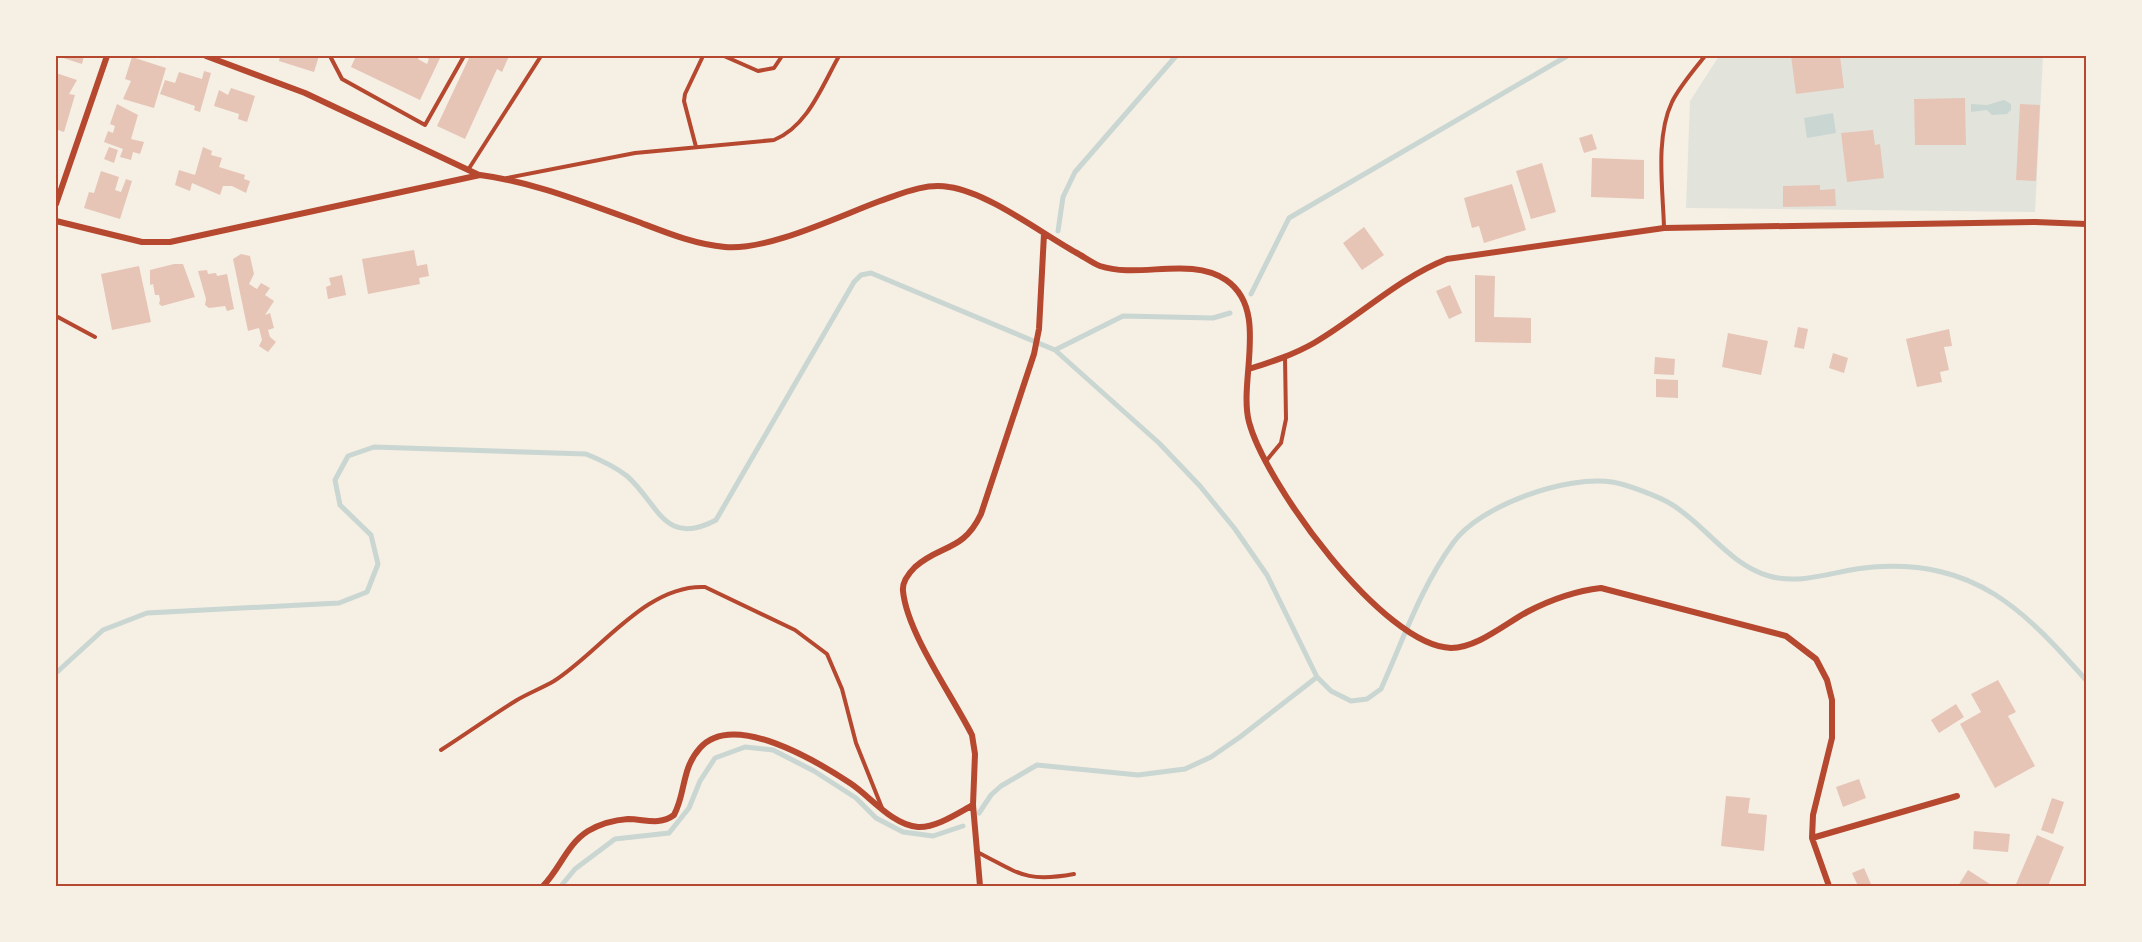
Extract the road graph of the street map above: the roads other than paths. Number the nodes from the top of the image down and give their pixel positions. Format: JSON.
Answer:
{"nodes":[{"id":1,"x":107,"y":56,"type":"edge"},
{"id":2,"x":206,"y":56,"type":"edge"},
{"id":3,"x":330,"y":56,"type":"edge"},
{"id":4,"x":464,"y":56,"type":"edge"},
{"id":5,"x":541,"y":56,"type":"edge"},
{"id":6,"x":703,"y":56,"type":"edge"},
{"id":7,"x":724,"y":56,"type":"edge"},
{"id":8,"x":782,"y":56,"type":"edge"},
{"id":9,"x":839,"y":56,"type":"edge"},
{"id":10,"x":1705,"y":56,"type":"edge"},
{"id":11,"x":696,"y":147,"type":"junction"},
{"id":12,"x":468,"y":170,"type":"junction"},
{"id":13,"x":480,"y":175,"type":"junction"},
{"id":14,"x":507,"y":179,"type":"junction"},
{"id":15,"x":56,"y":204,"type":"edge"},
{"id":16,"x":56,"y":221,"type":"edge"},
{"id":17,"x":2086,"y":224,"type":"edge"},
{"id":18,"x":1664,"y":228,"type":"junction"},
{"id":19,"x":1044,"y":234,"type":"junction"},
{"id":20,"x":56,"y":316,"type":"edge"},
{"id":21,"x":95,"y":337,"type":"dead end"},
{"id":22,"x":1285,"y":357,"type":"junction"},
{"id":23,"x":1249,"y":369,"type":"junction"},
{"id":24,"x":1266,"y":462,"type":"junction"},
{"id":25,"x":441,"y":750,"type":"dead end"},
{"id":26,"x":1957,"y":796,"type":"dead end"},
{"id":27,"x":973,"y":805,"type":"junction"},
{"id":28,"x":882,"y":808,"type":"junction"},
{"id":29,"x":1812,"y":838,"type":"junction"},
{"id":30,"x":976,"y":852,"type":"junction"},
{"id":31,"x":1074,"y":874,"type":"dead end"},
{"id":32,"x":543,"y":886,"type":"edge"},
{"id":33,"x":980,"y":886,"type":"edge"},
{"id":34,"x":1828,"y":886,"type":"edge"}],
"edges":[{"from":1,"to":15,"type":"street"},
{"from":2,"to":12,"type":"street"},
{"from":3,"to":4,"type":"lane"},
{"from":5,"to":12,"type":"lane"},
{"from":6,"to":11,"type":"lane"},
{"from":7,"to":8,"type":"lane"},
{"from":9,"to":11,"type":"lane"},
{"from":10,"to":18,"type":"lane"},
{"from":11,"to":14,"type":"lane"},
{"from":12,"to":13,"type":"street"},
{"from":13,"to":14,"type":"street"},
{"from":13,"to":16,"type":"street"},
{"from":14,"to":19,"type":"street"},
{"from":17,"to":18,"type":"street"},
{"from":18,"to":22,"type":"street"},
{"from":19,"to":23,"type":"street"},
{"from":19,"to":27,"type":"street"},
{"from":20,"to":21,"type":"lane"},
{"from":22,"to":23,"type":"street"},
{"from":22,"to":24,"type":"lane"},
{"from":23,"to":24,"type":"street"},
{"from":24,"to":29,"type":"street"},
{"from":25,"to":28,"type":"lane"},
{"from":26,"to":29,"type":"street"},
{"from":27,"to":28,"type":"street"},
{"from":27,"to":30,"type":"street"},
{"from":28,"to":32,"type":"street"},
{"from":29,"to":34,"type":"street"},
{"from":30,"to":31,"type":"lane"},
{"from":30,"to":33,"type":"street"}]}
